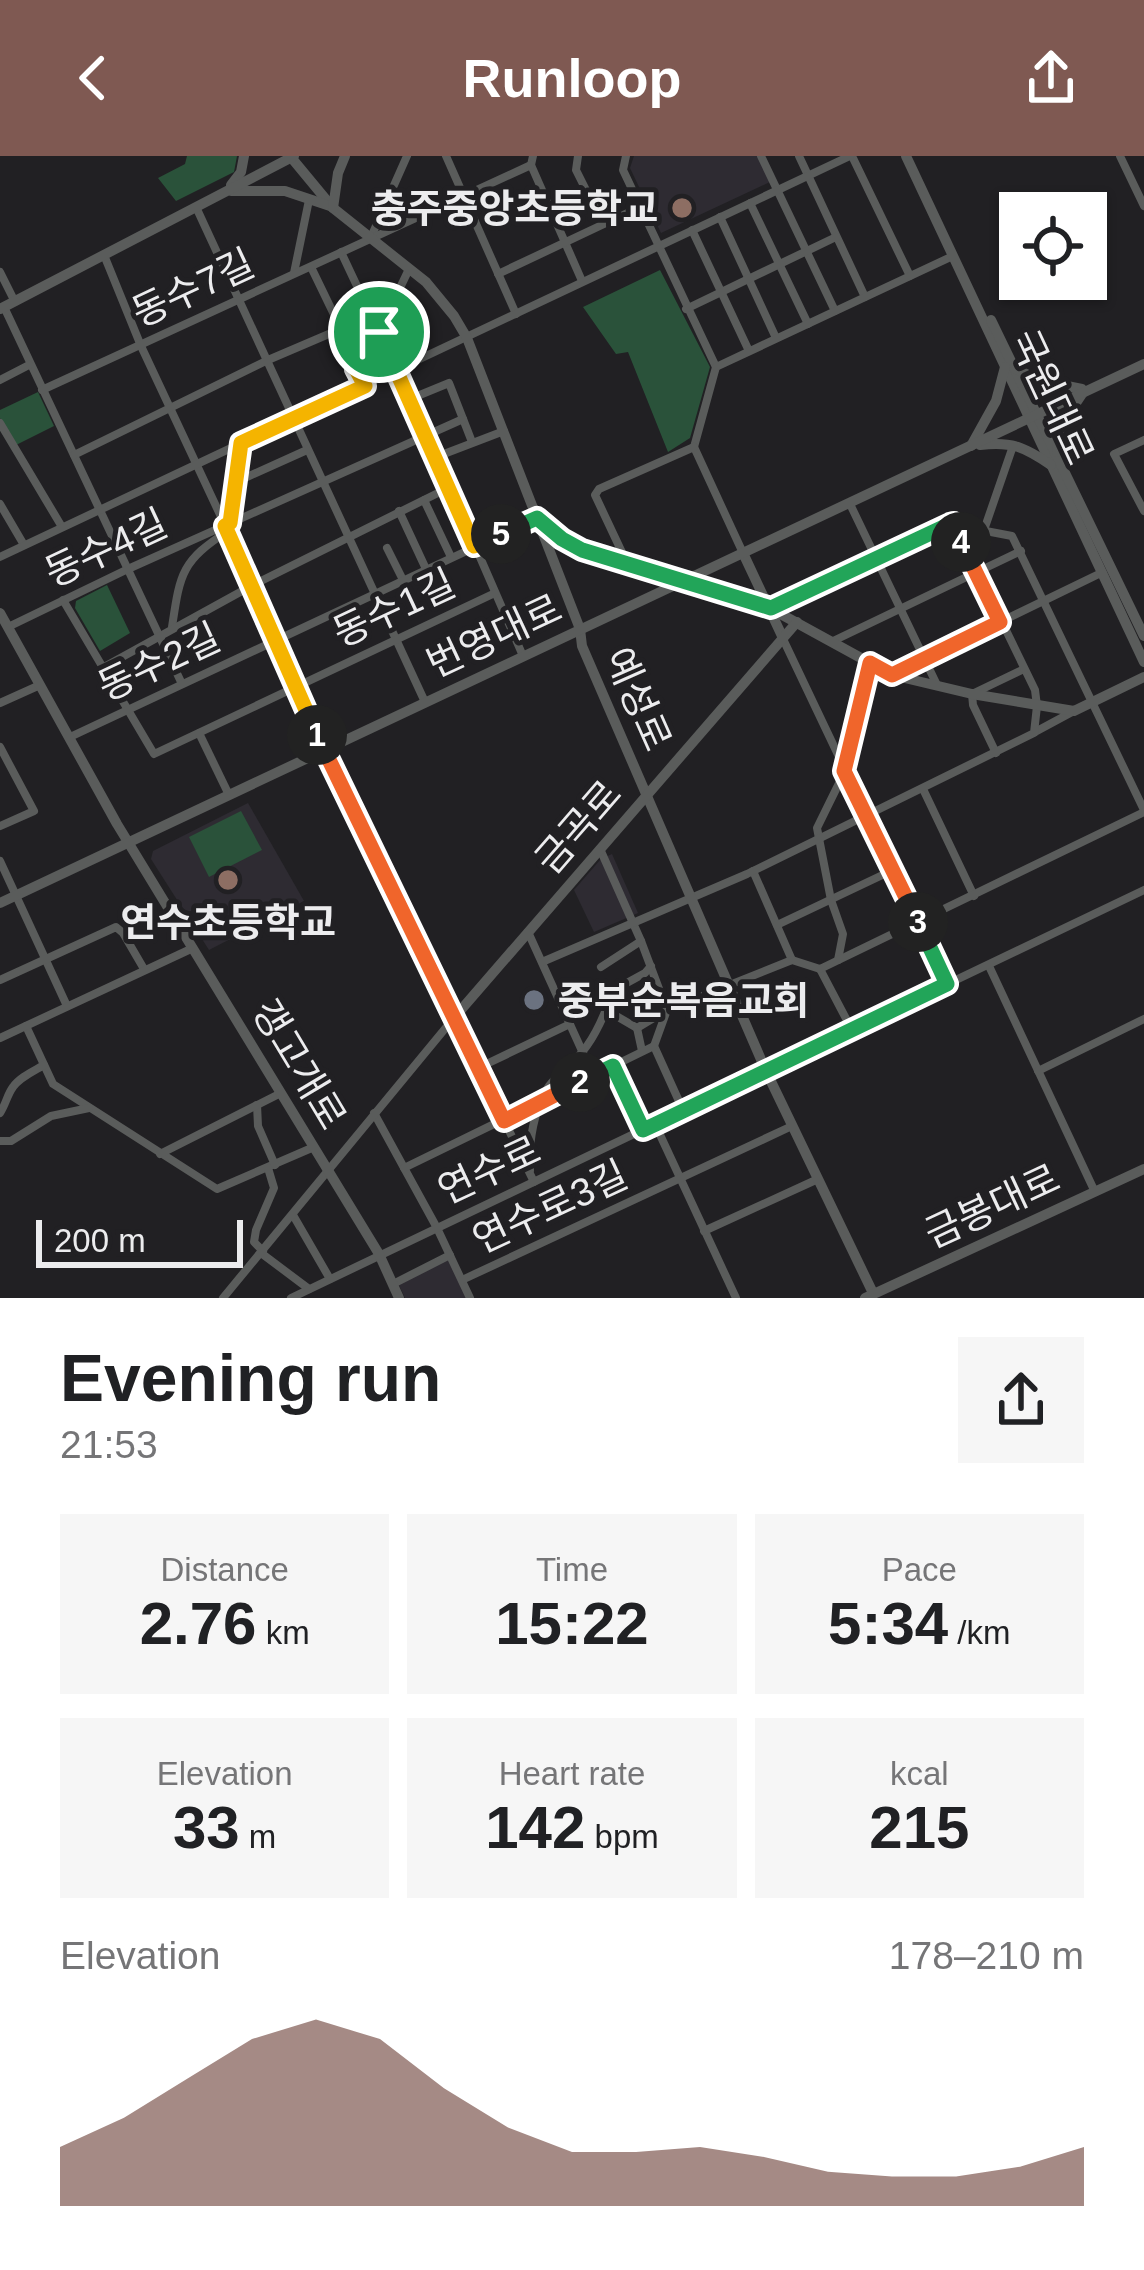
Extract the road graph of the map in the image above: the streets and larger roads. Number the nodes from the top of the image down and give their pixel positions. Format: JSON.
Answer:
{"nodes":[{"id":1,"x":244,"y":156,"type":"edge"},
{"id":2,"x":345,"y":156,"type":"edge"},
{"id":3,"x":407,"y":156,"type":"edge"},
{"id":4,"x":446,"y":156,"type":"edge"},
{"id":5,"x":578,"y":156,"type":"edge"},
{"id":6,"x":626,"y":156,"type":"edge"},
{"id":7,"x":761,"y":156,"type":"edge"},
{"id":8,"x":799,"y":156,"type":"edge"},
{"id":9,"x":851,"y":156,"type":"edge"},
{"id":10,"x":909,"y":156,"type":"edge"},
{"id":11,"x":1120,"y":156,"type":"edge"},
{"id":12,"x":292,"y":157,"type":"edge"},
{"id":13,"x":532,"y":160,"type":"edge"},
{"id":14,"x":808,"y":176,"type":"junction"},
{"id":15,"x":778,"y":190,"type":"junction"},
{"id":16,"x":227,"y":191,"type":"junction"},
{"id":17,"x":464,"y":196,"type":"junction"},
{"id":18,"x":309,"y":198,"type":"junction"},
{"id":19,"x":750,"y":203,"type":"junction"},
{"id":20,"x":1144,"y":206,"type":"edge"},
{"id":21,"x":196,"y":207,"type":"junction"},
{"id":22,"x":333,"y":208,"type":"junction"},
{"id":23,"x":640,"y":208,"type":"junction"},
{"id":24,"x":720,"y":217,"type":"junction"},
{"id":25,"x":603,"y":224,"type":"junction"},
{"id":26,"x":692,"y":230,"type":"junction"},
{"id":27,"x":836,"y":236,"type":"junction"},
{"id":28,"x":370,"y":238,"type":"junction"},
{"id":29,"x":566,"y":242,"type":"junction"},
{"id":30,"x":658,"y":246,"type":"junction"},
{"id":31,"x":807,"y":251,"type":"junction"},
{"id":32,"x":341,"y":252,"type":"junction"},
{"id":33,"x":104,"y":256,"type":"junction"},
{"id":34,"x":953,"y":256,"type":"junction"},
{"id":35,"x":779,"y":265,"type":"junction"},
{"id":36,"x":311,"y":267,"type":"junction"},
{"id":37,"x":409,"y":267,"type":"junction"},
{"id":38,"x":0,"y":272,"type":"edge"},
{"id":39,"x":294,"y":273,"type":"junction"},
{"id":40,"x":498,"y":274,"type":"junction"},
{"id":41,"x":910,"y":276,"type":"junction"},
{"id":42,"x":748,"y":279,"type":"junction"},
{"id":43,"x":582,"y":281,"type":"junction"},
{"id":44,"x":721,"y":292,"type":"junction"},
{"id":45,"x":865,"y":297,"type":"junction"},
{"id":46,"x":240,"y":300,"type":"junction"},
{"id":47,"x":6,"y":306,"type":"edge"},
{"id":48,"x":686,"y":309,"type":"junction"},
{"id":49,"x":835,"y":311,"type":"junction"},
{"id":50,"x":516,"y":314,"type":"junction"},
{"id":51,"x":371,"y":316,"type":"junction"},
{"id":52,"x":808,"y":324,"type":"junction"},
{"id":53,"x":340,"y":328,"type":"junction"},
{"id":54,"x":379,"y":332,"type":"junction"},
{"id":55,"x":467,"y":338,"type":"junction"},
{"id":56,"x":776,"y":338,"type":"junction"},
{"id":57,"x":141,"y":346,"type":"junction"},
{"id":58,"x":749,"y":351,"type":"junction"},
{"id":59,"x":268,"y":360,"type":"junction"},
{"id":60,"x":29,"y":364,"type":"junction"},
{"id":61,"x":1144,"y":364,"type":"edge"},
{"id":62,"x":716,"y":367,"type":"junction"},
{"id":63,"x":1010,"y":367,"type":"junction"},
{"id":64,"x":396,"y":371,"type":"junction"},
{"id":65,"x":0,"y":380,"type":"edge"},
{"id":66,"x":365,"y":386,"type":"junction"},
{"id":67,"x":41,"y":390,"type":"junction"},
{"id":68,"x":1086,"y":390,"type":"junction"},
{"id":69,"x":410,"y":400,"type":"junction"},
{"id":70,"x":171,"y":407,"type":"junction"},
{"id":71,"x":1033,"y":416,"type":"junction"},
{"id":72,"x":293,"y":418,"type":"junction"},
{"id":73,"x":463,"y":418,"type":"junction"},
{"id":74,"x":0,"y":423,"type":"edge"},
{"id":75,"x":504,"y":431,"type":"junction"},
{"id":76,"x":426,"y":434,"type":"junction"},
{"id":77,"x":1144,"y":440,"type":"edge"},
{"id":78,"x":472,"y":442,"type":"junction"},
{"id":79,"x":241,"y":443,"type":"junction"},
{"id":80,"x":1013,"y":445,"type":"junction"},
{"id":81,"x":970,"y":446,"type":"junction"},
{"id":82,"x":694,"y":447,"type":"junction"},
{"id":83,"x":308,"y":450,"type":"junction"},
{"id":84,"x":74,"y":455,"type":"junction"},
{"id":85,"x":436,"y":457,"type":"junction"},
{"id":86,"x":1054,"y":460,"type":"junction"},
{"id":87,"x":196,"y":463,"type":"junction"},
{"id":88,"x":322,"y":480,"type":"junction"},
{"id":89,"x":236,"y":482,"type":"junction"},
{"id":90,"x":450,"y":487,"type":"junction"},
{"id":91,"x":424,"y":500,"type":"junction"},
{"id":92,"x":0,"y":503,"type":"edge"},
{"id":93,"x":850,"y":505,"type":"junction"},
{"id":94,"x":100,"y":509,"type":"junction"},
{"id":95,"x":1144,"y":511,"type":"edge"},
{"id":96,"x":399,"y":512,"type":"junction"},
{"id":97,"x":537,"y":518,"type":"junction"},
{"id":98,"x":954,"y":523,"type":"junction"},
{"id":99,"x":62,"y":527,"type":"junction"},
{"id":100,"x":228,"y":527,"type":"junction"},
{"id":101,"x":984,"y":530,"type":"junction"},
{"id":102,"x":349,"y":539,"type":"junction"},
{"id":103,"x":24,"y":545,"type":"junction"},
{"id":104,"x":474,"y":546,"type":"junction"},
{"id":105,"x":388,"y":548,"type":"dead end"},
{"id":106,"x":1021,"y":551,"type":"junction"},
{"id":107,"x":743,"y":554,"type":"junction"},
{"id":108,"x":0,"y":557,"type":"edge"},
{"id":109,"x":451,"y":557,"type":"junction"},
{"id":110,"x":876,"y":557,"type":"junction"},
{"id":111,"x":627,"y":563,"type":"junction"},
{"id":112,"x":128,"y":569,"type":"junction"},
{"id":113,"x":426,"y":569,"type":"junction"},
{"id":114,"x":976,"y":573,"type":"junction"},
{"id":115,"x":1101,"y":573,"type":"junction"},
{"id":116,"x":403,"y":580,"type":"junction"},
{"id":117,"x":681,"y":581,"type":"junction"},
{"id":118,"x":253,"y":585,"type":"junction"},
{"id":119,"x":495,"y":593,"type":"junction"},
{"id":120,"x":374,"y":595,"type":"junction"},
{"id":121,"x":63,"y":600,"type":"junction"},
{"id":122,"x":1045,"y":600,"type":"junction"},
{"id":123,"x":768,"y":607,"type":"junction"},
{"id":124,"x":900,"y":609,"type":"junction"},
{"id":125,"x":0,"y":613,"type":"edge"},
{"id":126,"x":797,"y":622,"type":"junction"},
{"id":127,"x":1000,"y":622,"type":"junction"},
{"id":128,"x":8,"y":627,"type":"junction"},
{"id":129,"x":172,"y":627,"type":"junction"},
{"id":130,"x":580,"y":629,"type":"junction"},
{"id":131,"x":160,"y":635,"type":"junction"},
{"id":132,"x":1144,"y":636,"type":"edge"},
{"id":133,"x":783,"y":638,"type":"junction"},
{"id":134,"x":395,"y":640,"type":"junction"},
{"id":135,"x":278,"y":641,"type":"junction"},
{"id":136,"x":830,"y":642,"type":"junction"},
{"id":137,"x":523,"y":656,"type":"junction"},
{"id":138,"x":925,"y":659,"type":"junction"},
{"id":139,"x":1144,"y":662,"type":"edge"},
{"id":140,"x":870,"y":663,"type":"junction"},
{"id":141,"x":104,"y":667,"type":"junction"},
{"id":142,"x":1024,"y":669,"type":"junction"},
{"id":143,"x":892,"y":675,"type":"junction"},
{"id":144,"x":1144,"y":677,"type":"edge"},
{"id":145,"x":182,"y":684,"type":"junction"},
{"id":146,"x":40,"y":685,"type":"junction"},
{"id":147,"x":937,"y":685,"type":"junction"},
{"id":148,"x":297,"y":687,"type":"junction"},
{"id":149,"x":972,"y":694,"type":"junction"},
{"id":150,"x":424,"y":702,"type":"junction"},
{"id":151,"x":0,"y":703,"type":"edge"},
{"id":152,"x":1094,"y":703,"type":"junction"},
{"id":153,"x":1037,"y":706,"type":"junction"},
{"id":154,"x":129,"y":709,"type":"junction"},
{"id":155,"x":1074,"y":711,"type":"junction"},
{"id":156,"x":1034,"y":733,"type":"junction"},
{"id":157,"x":199,"y":734,"type":"junction"},
{"id":158,"x":70,"y":737,"type":"junction"},
{"id":159,"x":0,"y":747,"type":"edge"},
{"id":160,"x":323,"y":750,"type":"junction"},
{"id":161,"x":996,"y":753,"type":"junction"},
{"id":162,"x":844,"y":771,"type":"junction"},
{"id":163,"x":923,"y":789,"type":"junction"},
{"id":164,"x":647,"y":792,"type":"junction"},
{"id":165,"x":229,"y":795,"type":"junction"},
{"id":166,"x":1144,"y":811,"type":"edge"},
{"id":167,"x":866,"y":816,"type":"junction"},
{"id":168,"x":0,"y":826,"type":"edge"},
{"id":169,"x":818,"y":840,"type":"junction"},
{"id":170,"x":128,"y":843,"type":"junction"},
{"id":171,"x":599,"y":848,"type":"junction"},
{"id":172,"x":0,"y":861,"type":"edge"},
{"id":173,"x":892,"y":870,"type":"junction"},
{"id":174,"x":753,"y":871,"type":"junction"},
{"id":175,"x":1144,"y":890,"type":"edge"},
{"id":176,"x":16,"y":896,"type":"junction"},
{"id":177,"x":974,"y":896,"type":"junction"},
{"id":178,"x":693,"y":898,"type":"junction"},
{"id":179,"x":831,"y":900,"type":"junction"},
{"id":180,"x":0,"y":903,"type":"edge"},
{"id":181,"x":633,"y":922,"type":"junction"},
{"id":182,"x":919,"y":923,"type":"junction"},
{"id":183,"x":777,"y":925,"type":"junction"},
{"id":184,"x":528,"y":932,"type":"junction"},
{"id":185,"x":641,"y":941,"type":"junction"},
{"id":186,"x":194,"y":947,"type":"junction"},
{"id":187,"x":45,"y":959,"type":"junction"},
{"id":188,"x":792,"y":960,"type":"junction"},
{"id":189,"x":838,"y":961,"type":"junction"},
{"id":190,"x":542,"y":962,"type":"junction"},
{"id":191,"x":650,"y":966,"type":"junction"},
{"id":192,"x":988,"y":966,"type":"junction"},
{"id":193,"x":601,"y":967,"type":"dead end"},
{"id":194,"x":820,"y":969,"type":"junction"},
{"id":195,"x":144,"y":970,"type":"junction"},
{"id":196,"x":0,"y":980,"type":"edge"},
{"id":197,"x":729,"y":984,"type":"junction"},
{"id":198,"x":947,"y":984,"type":"junction"},
{"id":199,"x":67,"y":1006,"type":"junction"},
{"id":200,"x":606,"y":1010,"type":"junction"},
{"id":201,"x":667,"y":1010,"type":"junction"},
{"id":202,"x":453,"y":1019,"type":"junction"},
{"id":203,"x":1144,"y":1019,"type":"edge"},
{"id":204,"x":570,"y":1024,"type":"junction"},
{"id":205,"x":26,"y":1026,"type":"junction"},
{"id":206,"x":637,"y":1028,"type":"junction"},
{"id":207,"x":852,"y":1030,"type":"junction"},
{"id":208,"x":0,"y":1038,"type":"edge"},
{"id":209,"x":653,"y":1046,"type":"junction"},
{"id":210,"x":583,"y":1052,"type":"junction"},
{"id":211,"x":642,"y":1052,"type":"junction"},
{"id":212,"x":44,"y":1065,"type":"junction"},
{"id":213,"x":613,"y":1066,"type":"junction"},
{"id":214,"x":478,"y":1068,"type":"junction"},
{"id":215,"x":766,"y":1071,"type":"junction"},
{"id":216,"x":1038,"y":1071,"type":"junction"},
{"id":217,"x":593,"y":1076,"type":"junction"},
{"id":218,"x":281,"y":1093,"type":"junction"},
{"id":219,"x":538,"y":1103,"type":"junction"},
{"id":220,"x":257,"y":1105,"type":"junction"},
{"id":221,"x":90,"y":1108,"type":"junction"},
{"id":222,"x":683,"y":1110,"type":"junction"},
{"id":223,"x":0,"y":1113,"type":"edge"},
{"id":224,"x":374,"y":1113,"type":"junction"},
{"id":225,"x":504,"y":1121,"type":"junction"},
{"id":226,"x":656,"y":1124,"type":"junction"},
{"id":227,"x":793,"y":1126,"type":"junction"},
{"id":228,"x":643,"y":1130,"type":"junction"},
{"id":229,"x":0,"y":1141,"type":"edge"},
{"id":230,"x":314,"y":1147,"type":"junction"},
{"id":231,"x":160,"y":1154,"type":"junction"},
{"id":232,"x":272,"y":1166,"type":"junction"},
{"id":233,"x":404,"y":1168,"type":"junction"},
{"id":234,"x":1144,"y":1169,"type":"edge"},
{"id":235,"x":330,"y":1172,"type":"junction"},
{"id":236,"x":532,"y":1178,"type":"junction"},
{"id":237,"x":818,"y":1179,"type":"junction"},
{"id":238,"x":681,"y":1180,"type":"junction"},
{"id":239,"x":1095,"y":1192,"type":"junction"},
{"id":240,"x":293,"y":1215,"type":"junction"},
{"id":241,"x":437,"y":1228,"type":"junction"},
{"id":242,"x":704,"y":1231,"type":"junction"},
{"id":243,"x":262,"y":1252,"type":"junction"},
{"id":244,"x":380,"y":1254,"type":"junction"},
{"id":245,"x":450,"y":1255,"type":"junction"},
{"id":246,"x":330,"y":1279,"type":"junction"},
{"id":247,"x":462,"y":1280,"type":"junction"},
{"id":248,"x":393,"y":1284,"type":"junction"},
{"id":249,"x":309,"y":1289,"type":"junction"},
{"id":250,"x":869,"y":1296,"type":"edge"},
{"id":251,"x":223,"y":1298,"type":"edge"},
{"id":252,"x":291,"y":1298,"type":"edge"},
{"id":253,"x":400,"y":1298,"type":"edge"},
{"id":254,"x":470,"y":1298,"type":"edge"},
{"id":255,"x":736,"y":1298,"type":"edge"}],
"edges":[{"from":1,"to":16,"type":"street"},
{"from":2,"to":22,"type":"street"},
{"from":3,"to":28,"type":"street"},
{"from":4,"to":17,"type":"street"},
{"from":5,"to":25,"type":"street"},
{"from":6,"to":23,"type":"street"},
{"from":7,"to":15,"type":"street"},
{"from":8,"to":14,"type":"street"},
{"from":9,"to":14,"type":"street"},
{"from":9,"to":41,"type":"street"},
{"from":10,"to":34,"type":"street","name":"국원대로"},
{"from":10,"to":63,"type":"street","name":"국원대로"},
{"from":11,"to":20,"type":"street"},
{"from":12,"to":16,"type":"street"},
{"from":12,"to":22,"type":"street","name":"예성로"},
{"from":13,"to":17,"type":"street","name":"동수7길"},
{"from":13,"to":29,"type":"street"},
{"from":14,"to":15,"type":"street"},
{"from":14,"to":27,"type":"street"},
{"from":15,"to":19,"type":"street"},
{"from":15,"to":31,"type":"street"},
{"from":16,"to":18,"type":"street"},
{"from":16,"to":21,"type":"street"},
{"from":17,"to":28,"type":"street","name":"동수7길"},
{"from":17,"to":40,"type":"street"},
{"from":18,"to":22,"type":"street"},
{"from":18,"to":39,"type":"street"},
{"from":19,"to":24,"type":"street"},
{"from":19,"to":35,"type":"street"},
{"from":21,"to":33,"type":"street"},
{"from":21,"to":46,"type":"street"},
{"from":22,"to":28,"type":"street","name":"예성로"},
{"from":23,"to":25,"type":"street"},
{"from":23,"to":30,"type":"street"},
{"from":24,"to":26,"type":"street"},
{"from":24,"to":42,"type":"street"},
{"from":25,"to":29,"type":"street"},
{"from":26,"to":30,"type":"street"},
{"from":26,"to":44,"type":"street"},
{"from":27,"to":31,"type":"street"},
{"from":27,"to":45,"type":"street"},
{"from":28,"to":32,"type":"street","name":"동수7길"},
{"from":28,"to":37,"type":"street","name":"예성로"},
{"from":29,"to":40,"type":"street"},
{"from":29,"to":43,"type":"street"},
{"from":30,"to":43,"type":"street"},
{"from":30,"to":48,"type":"street"},
{"from":31,"to":35,"type":"street"},
{"from":31,"to":49,"type":"street"},
{"from":32,"to":36,"type":"street","name":"동수7길"},
{"from":32,"to":51,"type":"street"},
{"from":33,"to":47,"type":"street"},
{"from":33,"to":57,"type":"street"},
{"from":34,"to":41,"type":"street"},
{"from":34,"to":63,"type":"street","name":"국원대로"},
{"from":35,"to":42,"type":"street"},
{"from":35,"to":52,"type":"street"},
{"from":36,"to":39,"type":"street","name":"동수7길"},
{"from":36,"to":53,"type":"street"},
{"from":37,"to":54,"type":"street"},
{"from":37,"to":55,"type":"street","name":"예성로"},
{"from":38,"to":47,"type":"street"},
{"from":39,"to":46,"type":"street","name":"동수7길"},
{"from":40,"to":50,"type":"street"},
{"from":41,"to":45,"type":"street"},
{"from":42,"to":44,"type":"street"},
{"from":42,"to":56,"type":"street"},
{"from":43,"to":50,"type":"street"},
{"from":44,"to":48,"type":"street"},
{"from":44,"to":58,"type":"street"},
{"from":45,"to":49,"type":"street"},
{"from":46,"to":57,"type":"street","name":"동수7길"},
{"from":46,"to":59,"type":"street"},
{"from":47,"to":60,"type":"street"},
{"from":48,"to":62,"type":"street"},
{"from":49,"to":52,"type":"street"},
{"from":50,"to":55,"type":"street"},
{"from":51,"to":53,"type":"street"},
{"from":51,"to":54,"type":"street"},
{"from":52,"to":56,"type":"street"},
{"from":53,"to":59,"type":"street"},
{"from":54,"to":64,"type":"street"},
{"from":54,"to":66,"type":"street"},
{"from":55,"to":64,"type":"street"},
{"from":55,"to":75,"type":"street","name":"예성로"},
{"from":56,"to":58,"type":"street"},
{"from":57,"to":67,"type":"street","name":"동수7길"},
{"from":57,"to":70,"type":"street"},
{"from":58,"to":62,"type":"street"},
{"from":59,"to":70,"type":"street"},
{"from":59,"to":72,"type":"street"},
{"from":60,"to":65,"type":"street"},
{"from":60,"to":67,"type":"street"},
{"from":61,"to":68,"type":"street","name":"번영대로"},
{"from":62,"to":82,"type":"street"},
{"from":63,"to":68,"type":"street"},
{"from":63,"to":71,"type":"street","name":"국원대로"},
{"from":63,"to":81,"type":"street"},
{"from":64,"to":66,"type":"street"},
{"from":64,"to":69,"type":"street"},
{"from":66,"to":72,"type":"street"},
{"from":67,"to":84,"type":"street"},
{"from":68,"to":71,"type":"street","name":"번영대로"},
{"from":68,"to":86,"type":"street"},
{"from":69,"to":73,"type":"street"},
{"from":69,"to":76,"type":"street"},
{"from":70,"to":84,"type":"street"},
{"from":70,"to":87,"type":"street"},
{"from":71,"to":81,"type":"street","name":"번영대로"},
{"from":71,"to":86,"type":"street","name":"국원대로"},
{"from":72,"to":79,"type":"street"},
{"from":72,"to":83,"type":"street"},
{"from":73,"to":76,"type":"street","name":"동수4길"},
{"from":73,"to":78,"type":"street"},
{"from":74,"to":99,"type":"street"},
{"from":75,"to":78,"type":"street"},
{"from":75,"to":97,"type":"street","name":"예성로"},
{"from":76,"to":85,"type":"street"},
{"from":76,"to":88,"type":"street","name":"동수4길"},
{"from":77,"to":95,"type":"street"},
{"from":78,"to":85,"type":"street"},
{"from":79,"to":87,"type":"street"},
{"from":79,"to":89,"type":"street"},
{"from":80,"to":81,"type":"street"},
{"from":80,"to":86,"type":"street"},
{"from":80,"to":101,"type":"street"},
{"from":81,"to":93,"type":"street","name":"번영대로"},
{"from":82,"to":107,"type":"street"},
{"from":82,"to":111,"type":"street"},
{"from":83,"to":88,"type":"street"},
{"from":83,"to":89,"type":"street"},
{"from":84,"to":94,"type":"street"},
{"from":85,"to":90,"type":"street"},
{"from":86,"to":115,"type":"street","name":"국원대로"},
{"from":86,"to":132,"type":"street","name":"국원대로"},
{"from":87,"to":94,"type":"street"},
{"from":87,"to":100,"type":"street"},
{"from":88,"to":100,"type":"street","name":"동수4길"},
{"from":88,"to":102,"type":"street"},
{"from":89,"to":100,"type":"street"},
{"from":90,"to":91,"type":"street"},
{"from":90,"to":104,"type":"street"},
{"from":91,"to":96,"type":"street"},
{"from":91,"to":109,"type":"street"},
{"from":92,"to":103,"type":"street"},
{"from":93,"to":107,"type":"street","name":"번영대로"},
{"from":93,"to":110,"type":"street"},
{"from":94,"to":99,"type":"street"},
{"from":94,"to":112,"type":"street"},
{"from":96,"to":102,"type":"street"},
{"from":96,"to":113,"type":"street"},
{"from":97,"to":104,"type":"street","name":"동수2길"},
{"from":97,"to":111,"type":"street"},
{"from":97,"to":130,"type":"street","name":"예성로"},
{"from":98,"to":101,"type":"street"},
{"from":98,"to":110,"type":"street"},
{"from":98,"to":114,"type":"street"},
{"from":99,"to":103,"type":"street"},
{"from":100,"to":112,"type":"street","name":"동수4길"},
{"from":100,"to":118,"type":"street"},
{"from":100,"to":129,"type":"street"},
{"from":101,"to":106,"type":"street"},
{"from":102,"to":118,"type":"street"},
{"from":102,"to":120,"type":"street"},
{"from":103,"to":108,"type":"street"},
{"from":104,"to":109,"type":"street","name":"동수2길"},
{"from":104,"to":119,"type":"street"},
{"from":105,"to":116,"type":"street"},
{"from":106,"to":114,"type":"street"},
{"from":106,"to":122,"type":"street"},
{"from":107,"to":117,"type":"street","name":"번영대로"},
{"from":107,"to":123,"type":"street"},
{"from":109,"to":113,"type":"street","name":"동수2길"},
{"from":110,"to":123,"type":"street"},
{"from":110,"to":124,"type":"street"},
{"from":111,"to":117,"type":"street"},
{"from":112,"to":121,"type":"street","name":"동수4길"},
{"from":112,"to":131,"type":"street"},
{"from":113,"to":116,"type":"street","name":"동수2길"},
{"from":114,"to":124,"type":"street"},
{"from":114,"to":127,"type":"street"},
{"from":115,"to":122,"type":"street"},
{"from":115,"to":139,"type":"street","name":"국원대로"},
{"from":116,"to":120,"type":"street","name":"동수2길"},
{"from":117,"to":123,"type":"street"},
{"from":117,"to":130,"type":"street","name":"번영대로"},
{"from":118,"to":129,"type":"street"},
{"from":118,"to":135,"type":"street"},
{"from":119,"to":134,"type":"street","name":"동수1길"},
{"from":119,"to":137,"type":"street"},
{"from":120,"to":134,"type":"street"},
{"from":120,"to":135,"type":"street","name":"동수2길"},
{"from":121,"to":128,"type":"street","name":"동수4길"},
{"from":121,"to":141,"type":"street","name":"동수1길"},
{"from":122,"to":127,"type":"street"},
{"from":122,"to":152,"type":"street"},
{"from":123,"to":126,"type":"street"},
{"from":123,"to":133,"type":"street"},
{"from":124,"to":136,"type":"street"},
{"from":124,"to":138,"type":"street"},
{"from":125,"to":128,"type":"street","name":"갱고개로"},
{"from":126,"to":133,"type":"street","name":"금곡로"},
{"from":126,"to":136,"type":"street"},
{"from":127,"to":138,"type":"street"},
{"from":127,"to":142,"type":"street"},
{"from":128,"to":146,"type":"street","name":"갱고개로"},
{"from":129,"to":131,"type":"street"},
{"from":130,"to":137,"type":"street","name":"번영대로"},
{"from":130,"to":164,"type":"street","name":"예성로"},
{"from":131,"to":141,"type":"street"},
{"from":131,"to":145,"type":"street"},
{"from":133,"to":162,"type":"street"},
{"from":133,"to":164,"type":"street","name":"금곡로"},
{"from":134,"to":148,"type":"street","name":"동수1길"},
{"from":134,"to":150,"type":"street"},
{"from":135,"to":145,"type":"street","name":"동수2길"},
{"from":135,"to":148,"type":"street"},
{"from":136,"to":140,"type":"street"},
{"from":137,"to":150,"type":"street","name":"번영대로"},
{"from":138,"to":143,"type":"street"},
{"from":138,"to":147,"type":"street"},
{"from":140,"to":143,"type":"street"},
{"from":140,"to":162,"type":"street"},
{"from":141,"to":154,"type":"street","name":"동수1길"},
{"from":142,"to":149,"type":"street"},
{"from":142,"to":153,"type":"street"},
{"from":143,"to":147,"type":"street"},
{"from":144,"to":152,"type":"street"},
{"from":145,"to":154,"type":"street","name":"동수2길"},
{"from":146,"to":151,"type":"street"},
{"from":146,"to":158,"type":"street","name":"갱고개로"},
{"from":147,"to":149,"type":"street"},
{"from":148,"to":157,"type":"street","name":"동수1길"},
{"from":148,"to":160,"type":"street"},
{"from":149,"to":153,"type":"street"},
{"from":149,"to":161,"type":"street"},
{"from":150,"to":160,"type":"street","name":"번영대로"},
{"from":152,"to":155,"type":"street"},
{"from":152,"to":166,"type":"street"},
{"from":153,"to":155,"type":"street"},
{"from":153,"to":156,"type":"street"},
{"from":154,"to":157,"type":"street","name":"동수1길"},
{"from":154,"to":158,"type":"street","name":"동수2길"},
{"from":155,"to":156,"type":"street"},
{"from":156,"to":161,"type":"street"},
{"from":157,"to":165,"type":"street"},
{"from":158,"to":170,"type":"street","name":"갱고개로"},
{"from":159,"to":168,"type":"street"},
{"from":160,"to":165,"type":"street","name":"번영대로"},
{"from":160,"to":202,"type":"street"},
{"from":161,"to":163,"type":"street"},
{"from":162,"to":167,"type":"street"},
{"from":162,"to":169,"type":"street"},
{"from":163,"to":167,"type":"street"},
{"from":163,"to":177,"type":"street"},
{"from":164,"to":171,"type":"street","name":"금곡로"},
{"from":164,"to":178,"type":"street","name":"예성로"},
{"from":165,"to":170,"type":"street","name":"번영대로"},
{"from":166,"to":177,"type":"street"},
{"from":167,"to":169,"type":"street"},
{"from":167,"to":173,"type":"street"},
{"from":169,"to":174,"type":"street"},
{"from":169,"to":179,"type":"street"},
{"from":170,"to":176,"type":"street","name":"번영대로"},
{"from":170,"to":186,"type":"street","name":"갱고개로"},
{"from":171,"to":181,"type":"street"},
{"from":171,"to":184,"type":"street","name":"금곡로"},
{"from":172,"to":176,"type":"street"},
{"from":173,"to":179,"type":"street"},
{"from":173,"to":182,"type":"street"},
{"from":174,"to":178,"type":"street"},
{"from":174,"to":183,"type":"street"},
{"from":175,"to":192,"type":"street","name":"연수로"},
{"from":176,"to":180,"type":"street","name":"번영대로"},
{"from":176,"to":187,"type":"street"},
{"from":177,"to":182,"type":"street"},
{"from":178,"to":181,"type":"street"},
{"from":178,"to":197,"type":"street","name":"예성로"},
{"from":179,"to":183,"type":"street"},
{"from":179,"to":189,"type":"street"},
{"from":181,"to":185,"type":"street"},
{"from":181,"to":190,"type":"street"},
{"from":182,"to":189,"type":"street"},
{"from":182,"to":198,"type":"street"},
{"from":183,"to":188,"type":"street"},
{"from":184,"to":190,"type":"street"},
{"from":184,"to":202,"type":"street","name":"금곡로"},
{"from":185,"to":191,"type":"street"},
{"from":185,"to":193,"type":"street"},
{"from":186,"to":195,"type":"street"},
{"from":186,"to":218,"type":"street","name":"갱고개로"},
{"from":187,"to":195,"type":"street"},
{"from":187,"to":196,"type":"street"},
{"from":187,"to":199,"type":"street"},
{"from":188,"to":194,"type":"street"},
{"from":188,"to":197,"type":"street"},
{"from":189,"to":194,"type":"street"},
{"from":190,"to":204,"type":"street"},
{"from":191,"to":200,"type":"street"},
{"from":191,"to":201,"type":"street"},
{"from":192,"to":198,"type":"street","name":"연수로"},
{"from":192,"to":216,"type":"street"},
{"from":194,"to":207,"type":"street"},
{"from":195,"to":199,"type":"street"},
{"from":197,"to":201,"type":"street"},
{"from":197,"to":215,"type":"street","name":"예성로"},
{"from":198,"to":207,"type":"street","name":"연수로"},
{"from":199,"to":205,"type":"street"},
{"from":200,"to":206,"type":"street"},
{"from":200,"to":210,"type":"street"},
{"from":201,"to":206,"type":"street"},
{"from":201,"to":209,"type":"street"},
{"from":202,"to":214,"type":"street"},
{"from":202,"to":224,"type":"street","name":"금곡로"},
{"from":203,"to":216,"type":"street"},
{"from":204,"to":210,"type":"street"},
{"from":204,"to":214,"type":"street"},
{"from":205,"to":208,"type":"street"},
{"from":205,"to":212,"type":"street"},
{"from":206,"to":211,"type":"street"},
{"from":207,"to":215,"type":"street","name":"연수로"},
{"from":209,"to":211,"type":"street"},
{"from":209,"to":222,"type":"street"},
{"from":210,"to":217,"type":"street"},
{"from":210,"to":219,"type":"street"},
{"from":211,"to":213,"type":"street"},
{"from":212,"to":221,"type":"street"},
{"from":212,"to":223,"type":"street"},
{"from":213,"to":217,"type":"street"},
{"from":213,"to":228,"type":"street"},
{"from":214,"to":225,"type":"street"},
{"from":215,"to":222,"type":"street","name":"연수로"},
{"from":215,"to":227,"type":"street","name":"예성로"},
{"from":216,"to":239,"type":"street"},
{"from":217,"to":219,"type":"street"},
{"from":218,"to":220,"type":"street"},
{"from":218,"to":230,"type":"street","name":"갱고개로"},
{"from":219,"to":225,"type":"street"},
{"from":219,"to":236,"type":"street"},
{"from":220,"to":231,"type":"street"},
{"from":220,"to":232,"type":"street"},
{"from":221,"to":229,"type":"street"},
{"from":221,"to":231,"type":"street"},
{"from":222,"to":226,"type":"street","name":"연수로"},
{"from":224,"to":233,"type":"street"},
{"from":224,"to":235,"type":"street","name":"금곡로"},
{"from":225,"to":233,"type":"street"},
{"from":225,"to":236,"type":"street"},
{"from":226,"to":228,"type":"street","name":"연수로"},
{"from":226,"to":238,"type":"street"},
{"from":227,"to":237,"type":"street","name":"예성로"},
{"from":227,"to":238,"type":"street","name":"연수로3길"},
{"from":228,"to":236,"type":"street","name":"연수로"},
{"from":230,"to":232,"type":"street"},
{"from":230,"to":235,"type":"street","name":"갱고개로"},
{"from":231,"to":232,"type":"street"},
{"from":232,"to":243,"type":"street"},
{"from":233,"to":241,"type":"street"},
{"from":234,"to":239,"type":"street","name":"금봉대로"},
{"from":235,"to":240,"type":"street","name":"금곡로"},
{"from":235,"to":244,"type":"street","name":"갱고개로"},
{"from":236,"to":241,"type":"street","name":"연수로"},
{"from":237,"to":242,"type":"street"},
{"from":237,"to":250,"type":"street","name":"예성로"},
{"from":238,"to":242,"type":"street"},
{"from":238,"to":247,"type":"street","name":"연수로3길"},
{"from":239,"to":250,"type":"street","name":"금봉대로"},
{"from":240,"to":243,"type":"street","name":"금곡로"},
{"from":240,"to":246,"type":"street"},
{"from":241,"to":244,"type":"street","name":"연수로"},
{"from":241,"to":245,"type":"street"},
{"from":242,"to":255,"type":"street"},
{"from":243,"to":249,"type":"street"},
{"from":243,"to":251,"type":"street","name":"금곡로"},
{"from":244,"to":246,"type":"street","name":"연수로"},
{"from":244,"to":248,"type":"street","name":"갱고개로"},
{"from":245,"to":247,"type":"street"},
{"from":245,"to":248,"type":"street"},
{"from":246,"to":249,"type":"street","name":"연수로"},
{"from":247,"to":254,"type":"street"},
{"from":248,"to":253,"type":"street","name":"갱고개로"},
{"from":249,"to":252,"type":"street","name":"연수로"}]}
